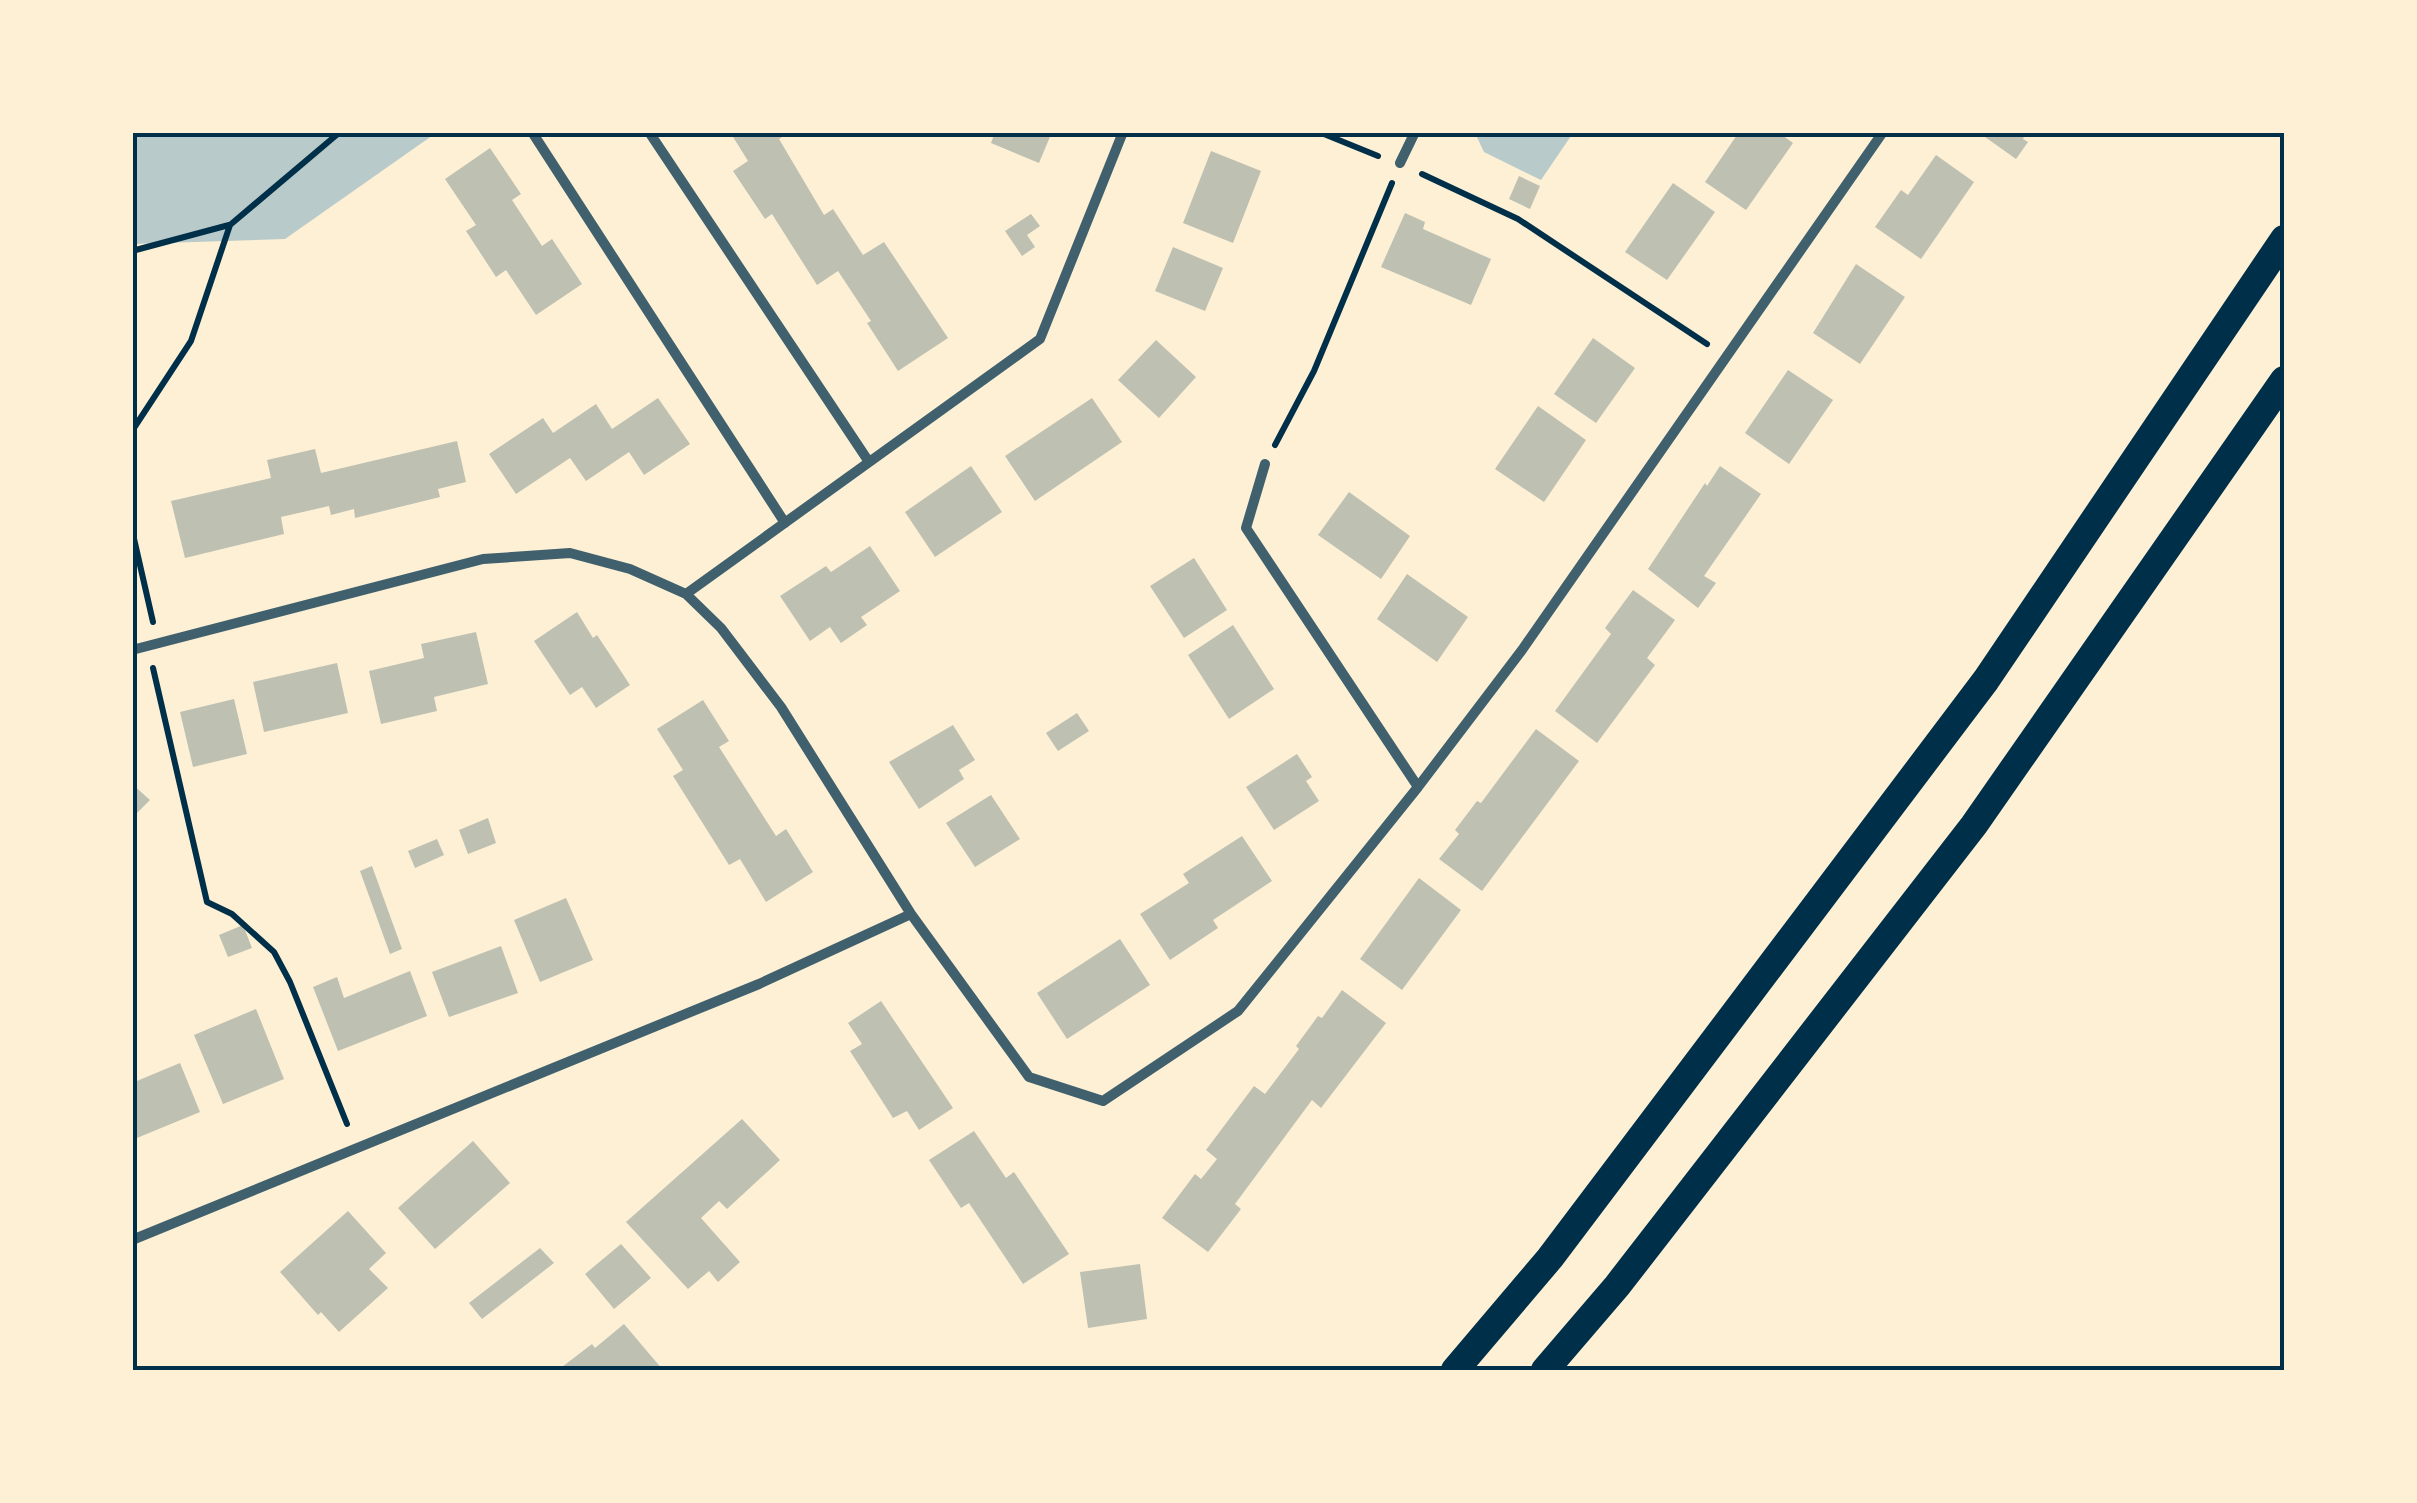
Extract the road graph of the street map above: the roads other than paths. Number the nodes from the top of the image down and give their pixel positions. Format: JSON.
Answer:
{"nodes":[{"id":1,"x":532,"y":132,"type":"edge"},
{"id":2,"x":649,"y":132,"type":"edge"},
{"id":3,"x":1124,"y":132,"type":"edge"},
{"id":4,"x":1415,"y":132,"type":"edge"},
{"id":5,"x":1883,"y":132,"type":"edge"},
{"id":6,"x":1400,"y":163,"type":"road end"},
{"id":7,"x":2284,"y":239,"type":"edge"},
{"id":8,"x":2284,"y":380,"type":"edge"},
{"id":9,"x":870,"y":462,"type":"junction"},
{"id":10,"x":1265,"y":464,"type":"road end"},
{"id":11,"x":786,"y":523,"type":"junction"},
{"id":12,"x":686,"y":594,"type":"junction"},
{"id":13,"x":132,"y":650,"type":"edge"},
{"id":14,"x":1418,"y":787,"type":"junction"},
{"id":15,"x":911,"y":914,"type":"junction"},
{"id":16,"x":132,"y":1240,"type":"edge"},
{"id":17,"x":1455,"y":1370,"type":"edge"},
{"id":18,"x":1546,"y":1370,"type":"edge"}],
"edges":[{"from":1,"to":11,"type":"street"},
{"from":2,"to":9,"type":"street"},
{"from":3,"to":9,"type":"street"},
{"from":4,"to":6,"type":"street"},
{"from":5,"to":14,"type":"street"},
{"from":7,"to":17,"type":"highway"},
{"from":8,"to":18,"type":"highway"},
{"from":9,"to":11,"type":"street"},
{"from":10,"to":14,"type":"street"},
{"from":11,"to":12,"type":"street"},
{"from":12,"to":13,"type":"street"},
{"from":12,"to":15,"type":"street"},
{"from":14,"to":15,"type":"street"},
{"from":15,"to":16,"type":"street"}]}
